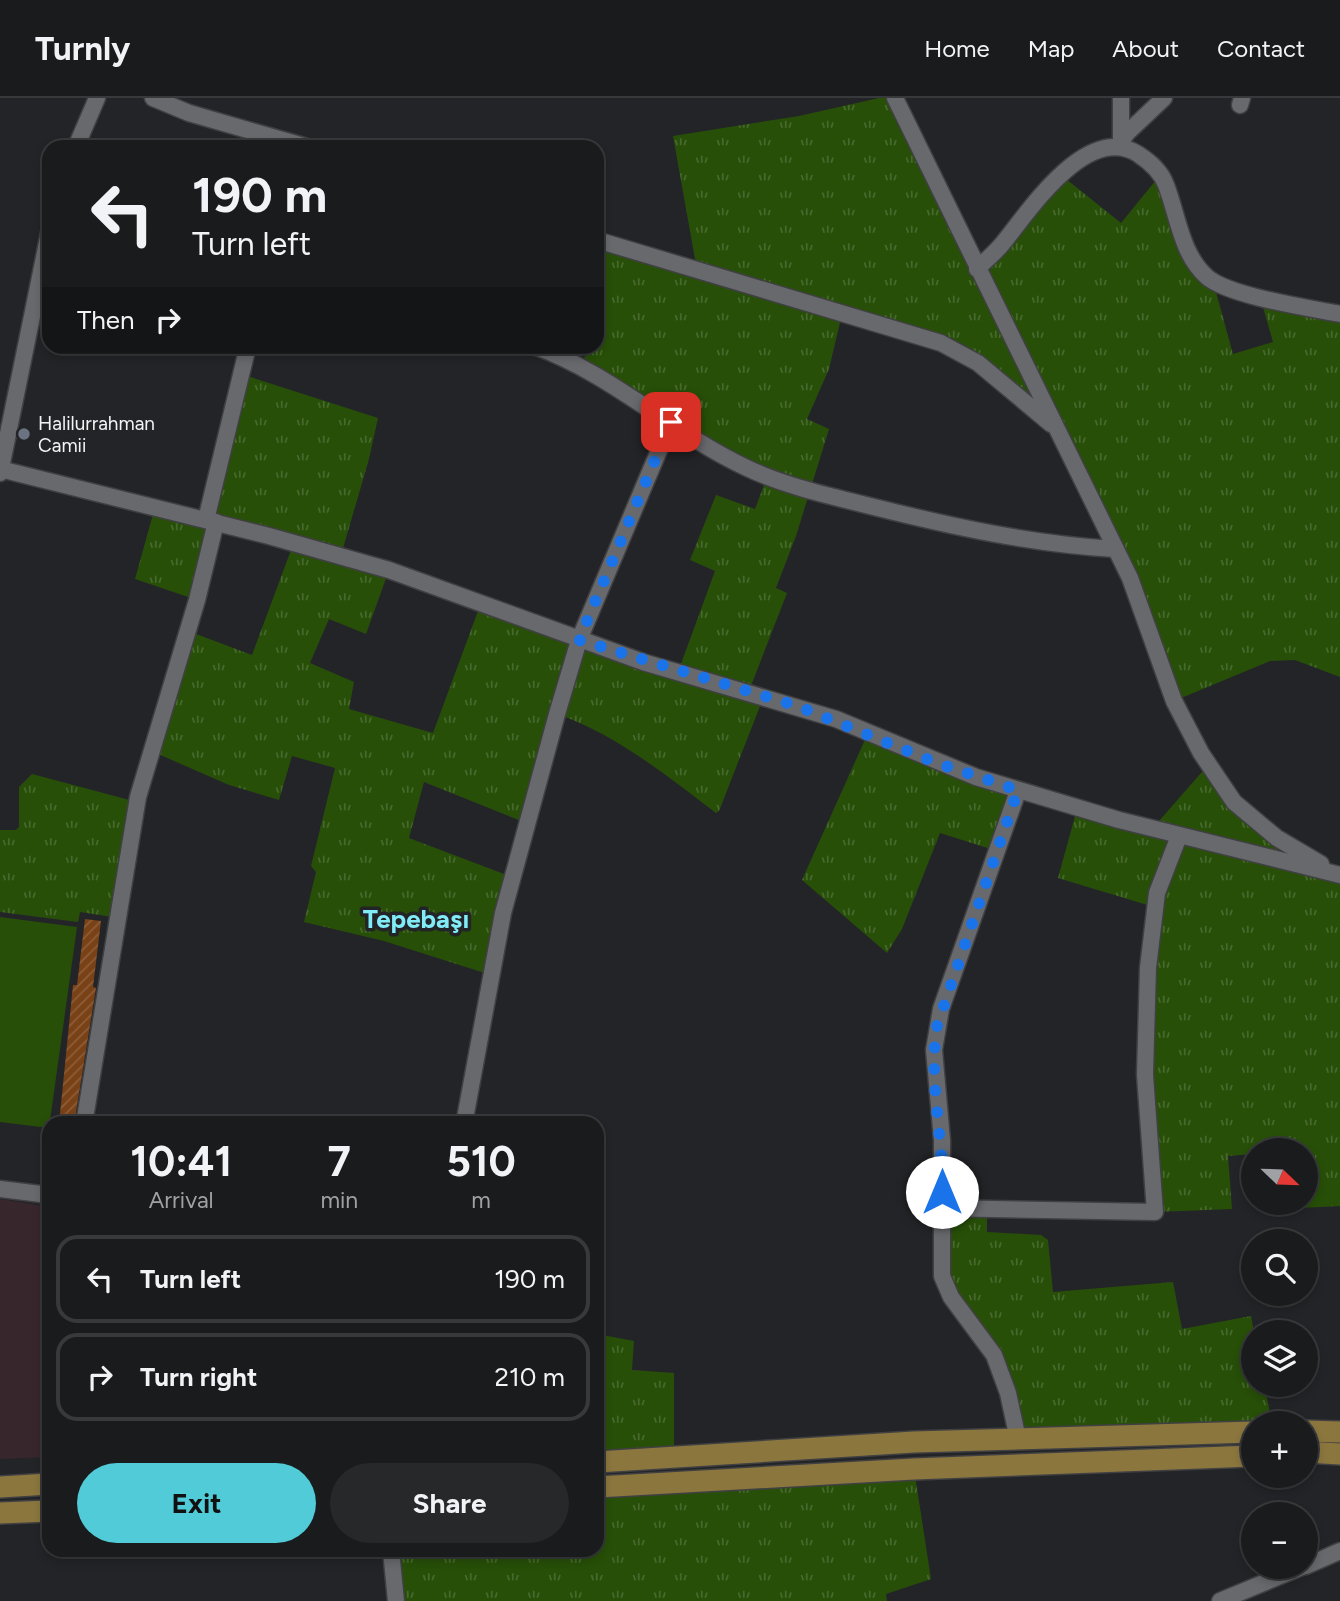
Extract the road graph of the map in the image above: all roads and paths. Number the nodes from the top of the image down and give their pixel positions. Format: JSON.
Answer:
{"nodes":[{"id":1,"x":97,"y":98,"type":"edge"},
{"id":2,"x":895,"y":98,"type":"edge"},
{"id":3,"x":1121,"y":98,"type":"edge"},
{"id":4,"x":1164,"y":98,"type":"edge"},
{"id":5,"x":161,"y":99,"type":"edge"},
{"id":6,"x":79,"y":140,"type":"edge"},
{"id":7,"x":277,"y":140,"type":"edge"},
{"id":8,"x":1120,"y":144,"type":"junction"},
{"id":9,"x":604,"y":242,"type":"edge"},
{"id":10,"x":42,"y":267,"type":"edge"},
{"id":11,"x":976,"y":269,"type":"junction"},
{"id":12,"x":1340,"y":314,"type":"edge"},
{"id":13,"x":246,"y":354,"type":"edge"},
{"id":14,"x":551,"y":354,"type":"edge"},
{"id":15,"x":671,"y":422,"type":"junction"},
{"id":16,"x":1055,"y":428,"type":"junction"},
{"id":17,"x":0,"y":471,"type":"edge"},
{"id":18,"x":211,"y":521,"type":"junction"},
{"id":19,"x":1115,"y":549,"type":"junction"},
{"id":20,"x":579,"y":640,"type":"junction"},
{"id":21,"x":1018,"y":790,"type":"junction"},
{"id":22,"x":1179,"y":835,"type":"junction"},
{"id":23,"x":1340,"y":874,"type":"edge"},
{"id":24,"x":85,"y":1116,"type":"edge"},
{"id":25,"x":465,"y":1116,"type":"edge"},
{"id":26,"x":0,"y":1189,"type":"edge"},
{"id":27,"x":42,"y":1194,"type":"edge"},
{"id":28,"x":942,"y":1208,"type":"junction"},
{"id":29,"x":1318,"y":1431,"type":"edge"},
{"id":30,"x":1241,"y":1432,"type":"edge"},
{"id":31,"x":1340,"y":1432,"type":"edge"},
{"id":32,"x":1018,"y":1439,"type":"junction"},
{"id":33,"x":1318,"y":1453,"type":"edge"},
{"id":34,"x":1340,"y":1454,"type":"edge"},
{"id":35,"x":1241,"y":1456,"type":"edge"},
{"id":36,"x":604,"y":1462,"type":"edge"},
{"id":37,"x":42,"y":1485,"type":"edge"},
{"id":38,"x":604,"y":1487,"type":"edge"},
{"id":39,"x":0,"y":1488,"type":"edge"},
{"id":40,"x":42,"y":1511,"type":"edge"},
{"id":41,"x":0,"y":1513,"type":"edge"},
{"id":42,"x":1340,"y":1551,"type":"edge"},
{"id":43,"x":392,"y":1557,"type":"edge"},
{"id":44,"x":1318,"y":1560,"type":"edge"},
{"id":45,"x":1273,"y":1579,"type":"edge"},
{"id":46,"x":396,"y":1601,"type":"edge"},
{"id":47,"x":1220,"y":1601,"type":"edge"}],
"edges":[{"from":1,"to":6,"type":"street"},
{"from":2,"to":11,"type":"street"},
{"from":3,"to":8,"type":"street"},
{"from":4,"to":8,"type":"street"},
{"from":5,"to":7,"type":"street"},
{"from":8,"to":11,"type":"street"},
{"from":8,"to":12,"type":"street"},
{"from":9,"to":16,"type":"street"},
{"from":10,"to":17,"type":"street"},
{"from":11,"to":16,"type":"street"},
{"from":13,"to":18,"type":"street"},
{"from":14,"to":15,"type":"street"},
{"from":15,"to":19,"type":"street"},
{"from":15,"to":20,"type":"street"},
{"from":16,"to":19,"type":"street"},
{"from":17,"to":18,"type":"street"},
{"from":18,"to":20,"type":"street"},
{"from":18,"to":24,"type":"street"},
{"from":19,"to":23,"type":"street"},
{"from":20,"to":21,"type":"street"},
{"from":20,"to":25,"type":"street"},
{"from":21,"to":22,"type":"street"},
{"from":21,"to":28,"type":"street"},
{"from":22,"to":23,"type":"street"},
{"from":22,"to":28,"type":"street"},
{"from":26,"to":27,"type":"street"},
{"from":28,"to":32,"type":"street"},
{"from":29,"to":31,"type":"main road"},
{"from":30,"to":32,"type":"main road"},
{"from":32,"to":36,"type":"main road"},
{"from":33,"to":34,"type":"main road"},
{"from":35,"to":38,"type":"main road"},
{"from":37,"to":39,"type":"main road"},
{"from":40,"to":41,"type":"main road"},
{"from":42,"to":44,"type":"street"},
{"from":43,"to":46,"type":"street"},
{"from":45,"to":47,"type":"street"}]}
